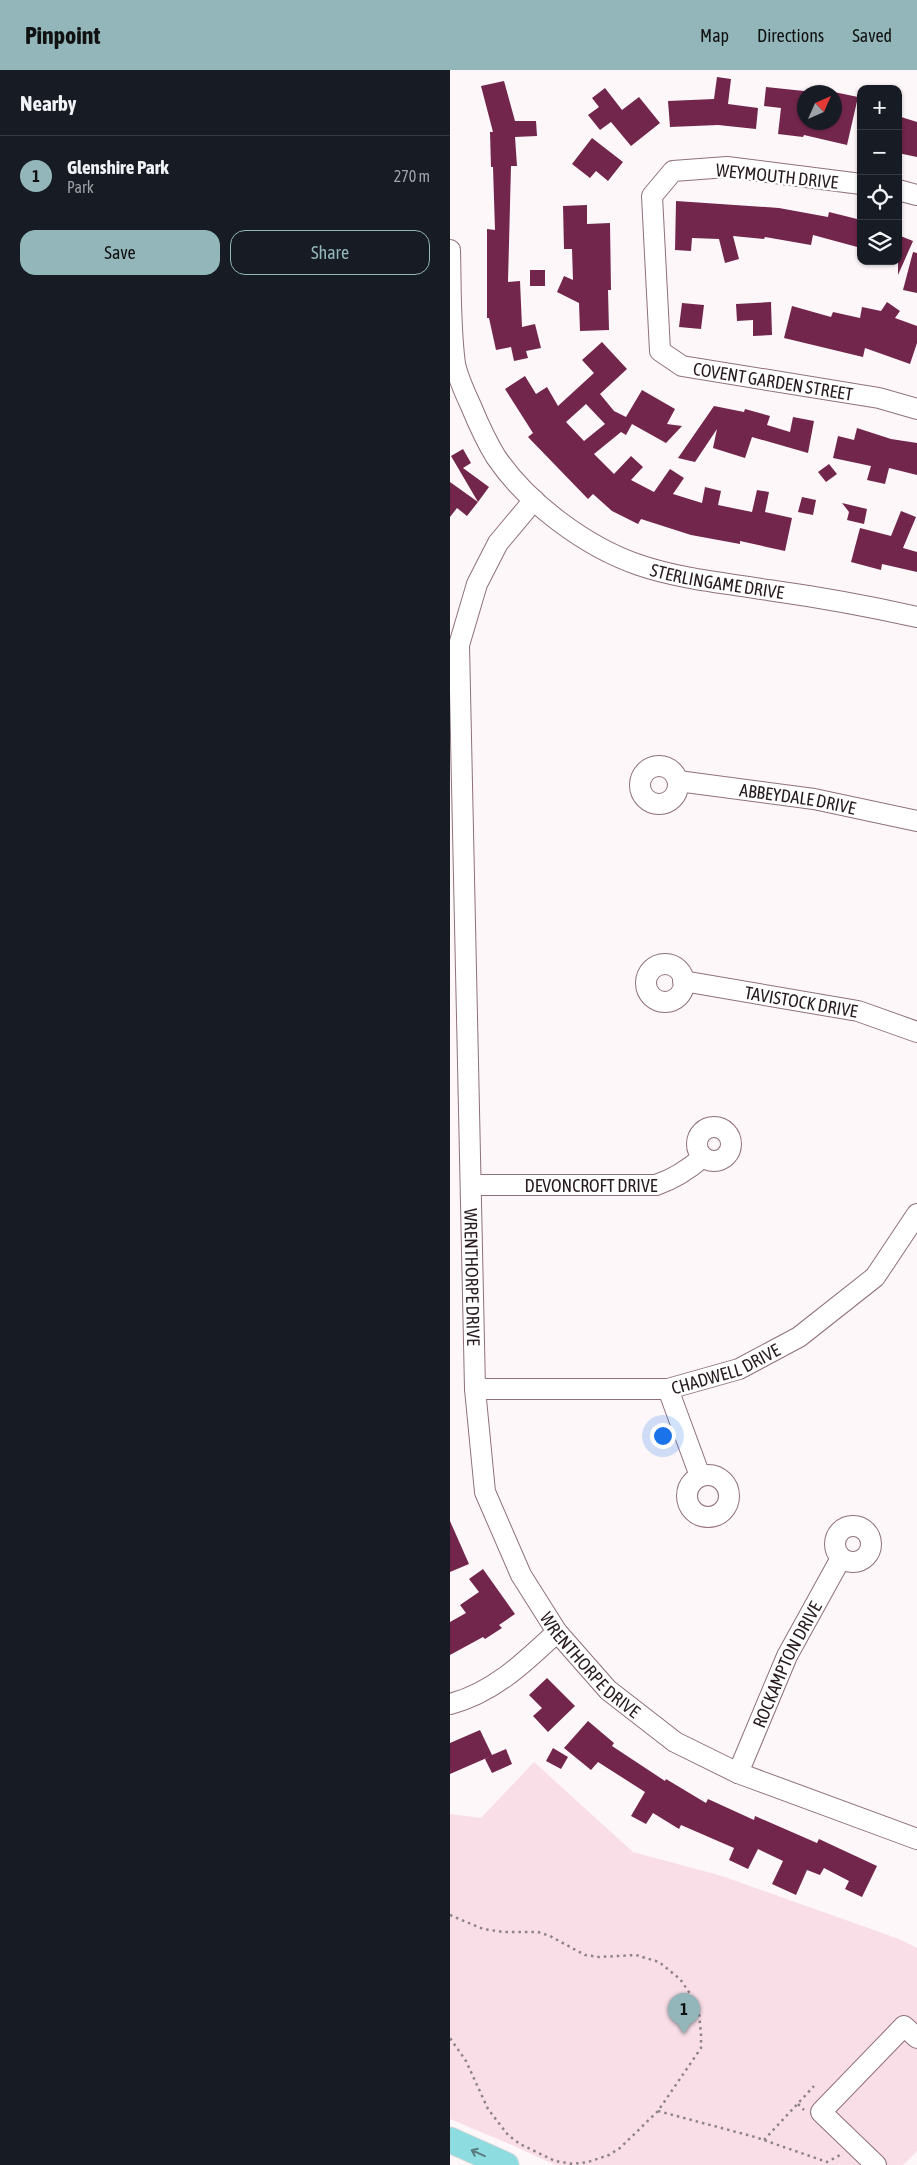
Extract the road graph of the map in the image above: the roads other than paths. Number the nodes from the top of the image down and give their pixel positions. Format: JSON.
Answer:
{"nodes":[{"id":1,"x":857,"y":183,"type":"edge"},
{"id":2,"x":902,"y":191,"type":"edge"},
{"id":3,"x":917,"y":195,"type":"edge"},
{"id":4,"x":450,"y":250,"type":"edge"},
{"id":5,"x":657,"y":293,"type":"joint"},
{"id":6,"x":917,"y":409,"type":"edge"},
{"id":7,"x":534,"y":500,"type":"junction"},
{"id":8,"x":917,"y":617,"type":"edge"},
{"id":9,"x":455,"y":645,"type":"edge"},
{"id":10,"x":678,"y":781,"type":"dead end"},
{"id":11,"x":917,"y":821,"type":"edge"},
{"id":12,"x":684,"y":981,"type":"dead end"},
{"id":13,"x":917,"y":1032,"type":"edge"},
{"id":14,"x":703,"y":1157,"type":"dead end"},
{"id":15,"x":471,"y":1184,"type":"junction"},
{"id":16,"x":917,"y":1214,"type":"edge"},
{"id":17,"x":474,"y":1389,"type":"junction"},
{"id":18,"x":668,"y":1389,"type":"junction"},
{"id":19,"x":700,"y":1476,"type":"dead end"},
{"id":20,"x":841,"y":1558,"type":"dead end"},
{"id":21,"x":557,"y":1632,"type":"junction"},
{"id":22,"x":450,"y":1704,"type":"edge"},
{"id":23,"x":738,"y":1773,"type":"junction"},
{"id":24,"x":917,"y":1839,"type":"edge"},
{"id":25,"x":917,"y":2038,"type":"edge"},
{"id":26,"x":450,"y":2140,"type":"edge"},
{"id":27,"x":506,"y":2165,"type":"edge"},
{"id":28,"x":876,"y":2165,"type":"edge"}],
"edges":[{"from":1,"to":5,"type":"street","name":"WEYMOUTH DRIVE"},
{"from":2,"to":3,"type":"street"},
{"from":4,"to":7,"type":"street","name":"STERLINGAME DRIVE"},
{"from":5,"to":6,"type":"street","name":"COVENT GARDEN STREET"},
{"from":7,"to":8,"type":"street","name":"STERLINGAME DRIVE"},
{"from":7,"to":9,"type":"street","name":"WRENTHORPE DRIVE"},
{"from":9,"to":15,"type":"street","name":"WRENTHORPE DRIVE"},
{"from":10,"to":11,"type":"street","name":"ABBEYDALE DRIVE"},
{"from":12,"to":13,"type":"street","name":"TAVISTOCK DRIVE"},
{"from":14,"to":15,"type":"street","name":"DEVONCROFT DRIVE"},
{"from":15,"to":17,"type":"street","name":"WRENTHORPE DRIVE"},
{"from":16,"to":18,"type":"street","name":"CHADWELL DRIVE"},
{"from":17,"to":18,"type":"street","name":"CHADWELL DRIVE"},
{"from":17,"to":21,"type":"street","name":"WRENTHORPE DRIVE"},
{"from":18,"to":19,"type":"street"},
{"from":20,"to":23,"type":"street","name":"ROCKAMPTON DRIVE"},
{"from":21,"to":22,"type":"street"},
{"from":21,"to":23,"type":"street","name":"WRENTHORPE DRIVE"},
{"from":23,"to":24,"type":"street","name":"WRENTHORPE DRIVE"},
{"from":25,"to":28,"type":"street"},
{"from":27,"to":26,"type":"main road","one_way":true}]}
